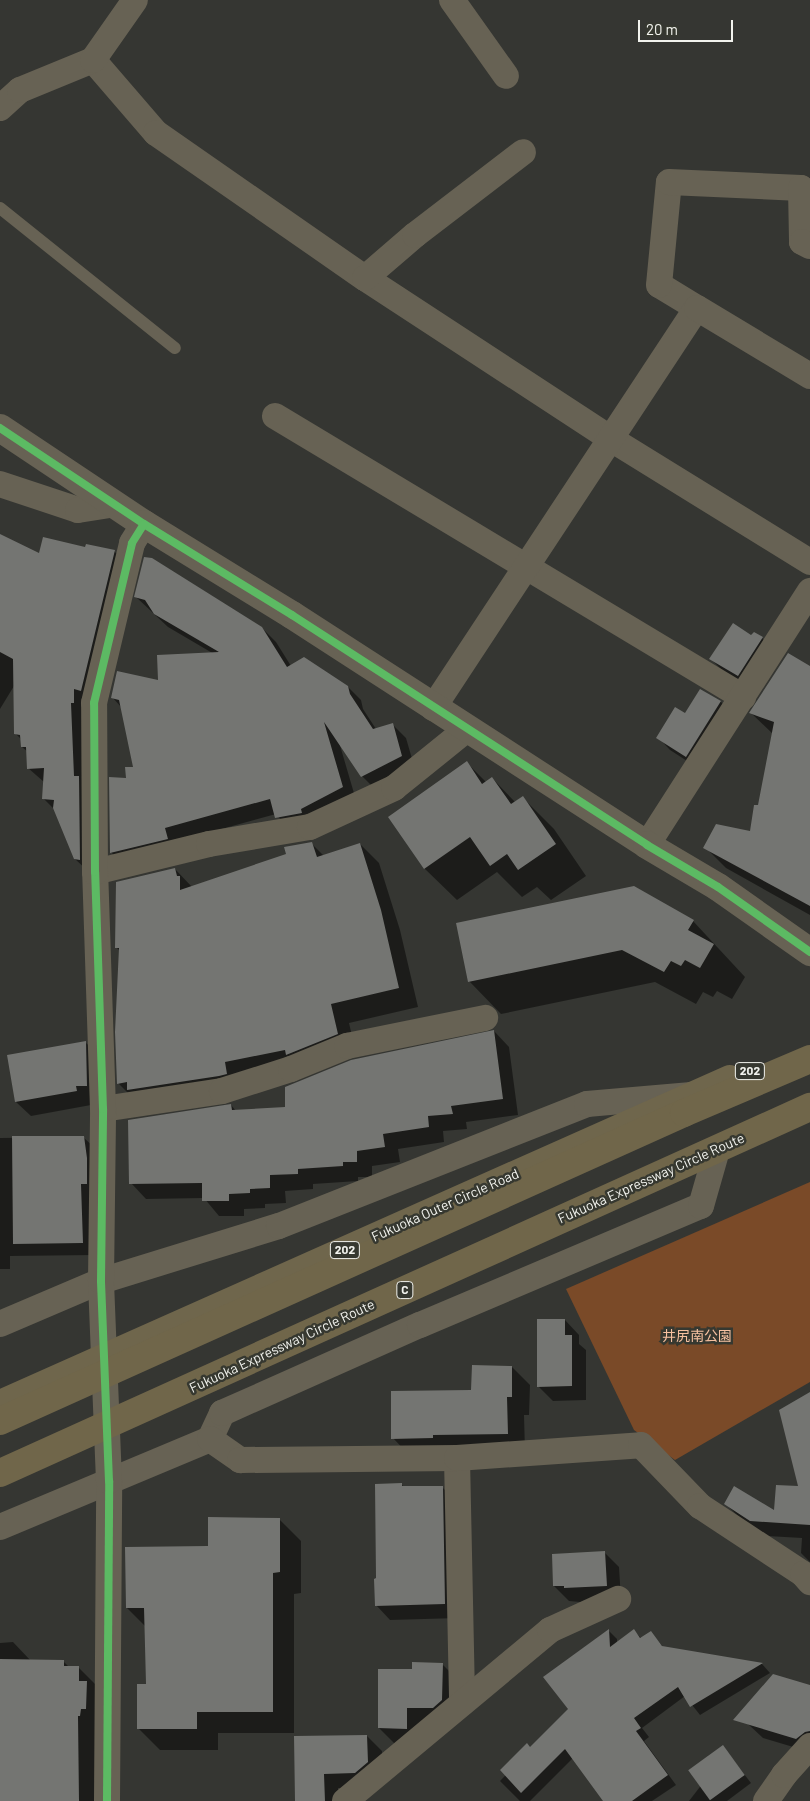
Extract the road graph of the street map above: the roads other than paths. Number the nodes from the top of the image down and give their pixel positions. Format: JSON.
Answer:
{"nodes":[{"id":1,"x":136,"y":0,"type":"edge"},
{"id":2,"x":452,"y":0,"type":"edge"},
{"id":3,"x":93,"y":60,"type":"junction"},
{"id":4,"x":506,"y":76,"type":"dead end"},
{"id":5,"x":0,"y":108,"type":"edge"},
{"id":6,"x":523,"y":152,"type":"dead end"},
{"id":7,"x":0,"y":208,"type":"edge"},
{"id":8,"x":810,"y":246,"type":"edge"},
{"id":9,"x":365,"y":278,"type":"junction"},
{"id":10,"x":697,"y":308,"type":"junction"},
{"id":11,"x":175,"y":348,"type":"dead end"},
{"id":12,"x":810,"y":376,"type":"edge"},
{"id":13,"x":275,"y":416,"type":"dead end"},
{"id":14,"x":0,"y":428,"type":"edge"},
{"id":15,"x":611,"y":439,"type":"junction"},
{"id":16,"x":0,"y":484,"type":"edge"},
{"id":17,"x":115,"y":504,"type":"junction"},
{"id":18,"x":144,"y":524,"type":"junction"},
{"id":19,"x":810,"y":562,"type":"edge"},
{"id":20,"x":526,"y":567,"type":"junction"},
{"id":21,"x":810,"y":591,"type":"edge"},
{"id":22,"x":743,"y":698,"type":"junction"},
{"id":23,"x":433,"y":708,"type":"junction"},
{"id":24,"x":467,"y":729,"type":"junction"},
{"id":25,"x":647,"y":846,"type":"junction"},
{"id":26,"x":95,"y":872,"type":"junction"},
{"id":27,"x":810,"y":952,"type":"edge"},
{"id":28,"x":485,"y":1018,"type":"dead end"},
{"id":29,"x":810,"y":1047,"type":"edge"},
{"id":30,"x":810,"y":1059,"type":"edge"},
{"id":31,"x":690,"y":1095,"type":"junction"},
{"id":32,"x":810,"y":1107,"type":"edge"},
{"id":33,"x":103,"y":1108,"type":"junction"},
{"id":34,"x":810,"y":1115,"type":"edge"},
{"id":35,"x":715,"y":1156,"type":"junction"},
{"id":36,"x":101,"y":1281,"type":"junction"},
{"id":37,"x":0,"y":1324,"type":"edge"},
{"id":38,"x":104,"y":1366,"type":"junction"},
{"id":39,"x":0,"y":1404,"type":"edge"},
{"id":40,"x":107,"y":1421,"type":"junction"},
{"id":41,"x":0,"y":1422,"type":"edge"},
{"id":42,"x":210,"y":1439,"type":"junction"},
{"id":43,"x":457,"y":1458,"type":"junction"},
{"id":44,"x":0,"y":1468,"type":"edge"},
{"id":45,"x":0,"y":1473,"type":"edge"},
{"id":46,"x":109,"y":1481,"type":"junction"},
{"id":47,"x":0,"y":1526,"type":"edge"},
{"id":48,"x":810,"y":1582,"type":"edge"},
{"id":49,"x":618,"y":1599,"type":"dead end"},
{"id":50,"x":462,"y":1703,"type":"junction"},
{"id":51,"x":810,"y":1746,"type":"edge"},
{"id":52,"x":107,"y":1801,"type":"edge"},
{"id":53,"x":345,"y":1801,"type":"edge"},
{"id":54,"x":766,"y":1801,"type":"edge"}],
"edges":[{"from":1,"to":3,"type":"street"},
{"from":2,"to":4,"type":"street"},
{"from":3,"to":5,"type":"street"},
{"from":3,"to":9,"type":"street"},
{"from":6,"to":9,"type":"street"},
{"from":7,"to":11,"type":"lane"},
{"from":8,"to":10,"type":"street"},
{"from":9,"to":15,"type":"street"},
{"from":10,"to":12,"type":"street"},
{"from":10,"to":15,"type":"street"},
{"from":13,"to":20,"type":"street"},
{"from":14,"to":17,"type":"street"},
{"from":15,"to":19,"type":"street"},
{"from":15,"to":20,"type":"street"},
{"from":16,"to":17,"type":"street"},
{"from":17,"to":18,"type":"street"},
{"from":18,"to":23,"type":"street"},
{"from":18,"to":26,"type":"street"},
{"from":20,"to":22,"type":"street"},
{"from":20,"to":23,"type":"street"},
{"from":21,"to":22,"type":"street"},
{"from":22,"to":25,"type":"street"},
{"from":23,"to":24,"type":"street"},
{"from":24,"to":25,"type":"street"},
{"from":24,"to":26,"type":"street"},
{"from":25,"to":27,"type":"street"},
{"from":26,"to":33,"type":"street"},
{"from":28,"to":33,"type":"street"},
{"from":29,"to":31,"type":"highway","name":"Fukuoka Outer Circle Road","number":"202"},
{"from":30,"to":38,"type":"highway","bridge":true},
{"from":31,"to":36,"type":"street"},
{"from":31,"to":38,"type":"highway","name":"Fukuoka Outer Circle Road","number":"202"},
{"from":32,"to":45,"type":"highway","name":"Fukuoka Expressway Circle Route","number":"C","bridge":true},
{"from":33,"to":36,"type":"street"},
{"from":34,"to":35,"type":"highway"},
{"from":35,"to":40,"type":"highway"},
{"from":35,"to":42,"type":"street"},
{"from":36,"to":37,"type":"street"},
{"from":36,"to":38,"type":"street"},
{"from":38,"to":39,"type":"highway","name":"Fukuoka Outer Circle Road","number":"202"},
{"from":38,"to":40,"type":"street"},
{"from":38,"to":41,"type":"highway","bridge":true},
{"from":40,"to":44,"type":"highway"},
{"from":40,"to":46,"type":"street"},
{"from":42,"to":43,"type":"street"},
{"from":42,"to":46,"type":"street"},
{"from":43,"to":48,"type":"street"},
{"from":43,"to":50,"type":"street"},
{"from":46,"to":47,"type":"street"},
{"from":46,"to":52,"type":"street"},
{"from":49,"to":50,"type":"street"},
{"from":50,"to":53,"type":"street"},
{"from":51,"to":54,"type":"street"}]}
